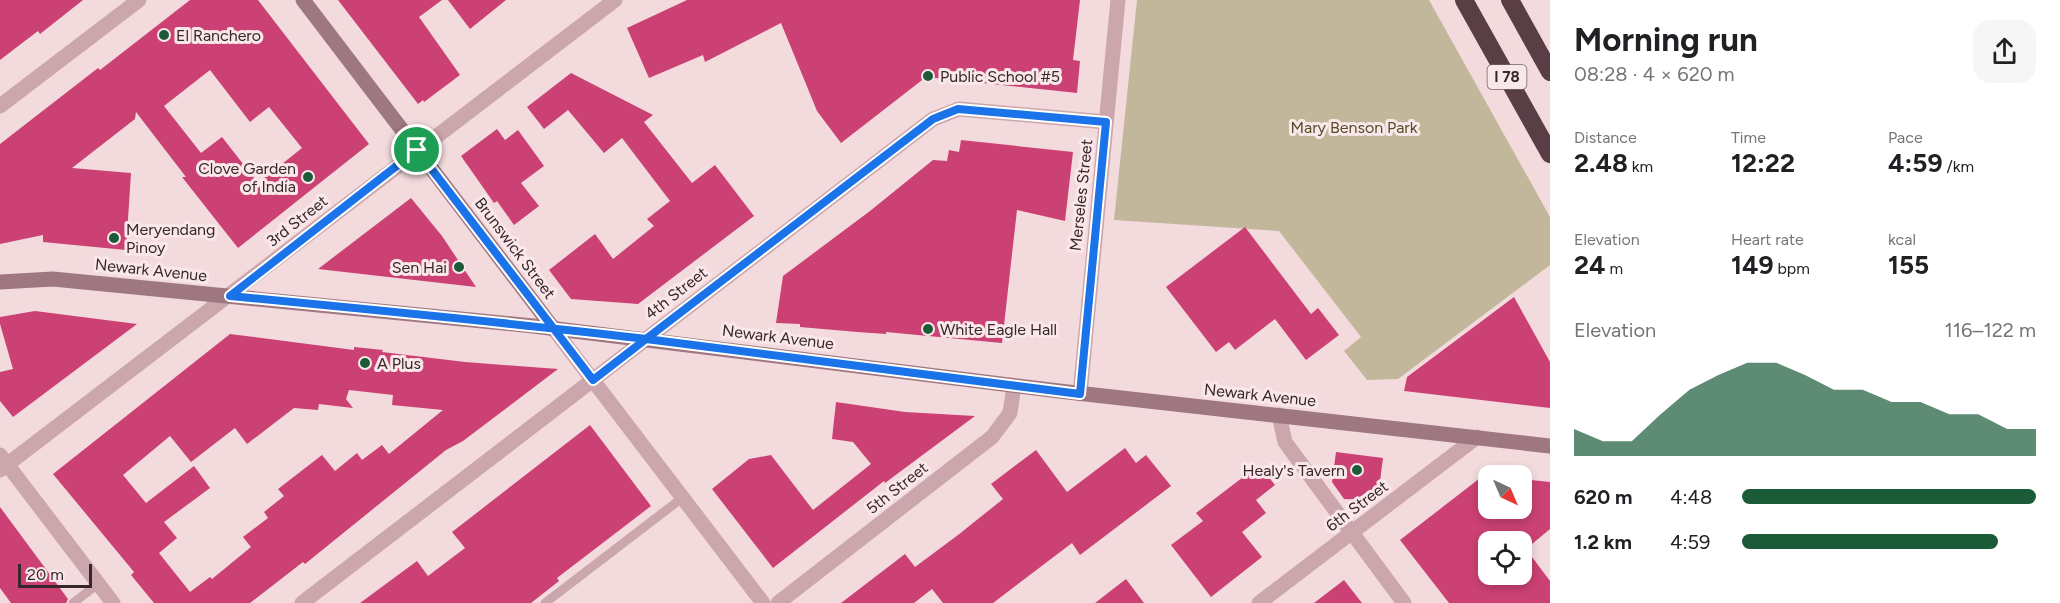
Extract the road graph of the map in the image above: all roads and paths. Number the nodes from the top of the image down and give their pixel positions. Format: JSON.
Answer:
{"nodes":[{"id":1,"x":139,"y":0,"type":"edge"},
{"id":2,"x":303,"y":0,"type":"edge"},
{"id":3,"x":615,"y":0,"type":"edge"},
{"id":4,"x":1118,"y":0,"type":"edge"},
{"id":5,"x":1464,"y":0,"type":"edge"},
{"id":6,"x":1510,"y":0,"type":"edge"},
{"id":7,"x":1550,"y":72,"type":"edge"},
{"id":8,"x":0,"y":106,"type":"edge"},
{"id":9,"x":1106,"y":122,"type":"junction"},
{"id":10,"x":417,"y":150,"type":"junction"},
{"id":11,"x":1550,"y":154,"type":"edge"},
{"id":12,"x":0,"y":282,"type":"edge"},
{"id":13,"x":230,"y":296,"type":"junction"},
{"id":14,"x":553,"y":328,"type":"junction"},
{"id":15,"x":646,"y":339,"type":"junction"},
{"id":16,"x":593,"y":380,"type":"junction"},
{"id":17,"x":1014,"y":386,"type":"junction"},
{"id":18,"x":1080,"y":394,"type":"junction"},
{"id":19,"x":1279,"y":416,"type":"junction"},
{"id":20,"x":1476,"y":437,"type":"junction"},
{"id":21,"x":1550,"y":446,"type":"edge"},
{"id":22,"x":2,"y":463,"type":"edge"},
{"id":23,"x":682,"y":498,"type":"junction"},
{"id":24,"x":1350,"y":533,"type":"junction"},
{"id":25,"x":98,"y":584,"type":"junction"},
{"id":26,"x":73,"y":603,"type":"edge"},
{"id":27,"x":113,"y":603,"type":"edge"},
{"id":28,"x":302,"y":603,"type":"edge"},
{"id":29,"x":544,"y":603,"type":"edge"},
{"id":30,"x":763,"y":603,"type":"edge"},
{"id":31,"x":778,"y":603,"type":"edge"},
{"id":32,"x":1259,"y":603,"type":"edge"},
{"id":33,"x":1404,"y":603,"type":"edge"}],
"edges":[{"from":1,"to":8,"type":"street"},
{"from":2,"to":10,"type":"main road","name":"Brunswick Street"},
{"from":3,"to":10,"type":"street","name":"3rd Street"},
{"from":4,"to":9,"type":"street","name":"Merseles Street"},
{"from":5,"to":11,"type":"highway","number":"I 78"},
{"from":6,"to":7,"type":"highway","number":"I 78"},
{"from":9,"to":15,"type":"street","name":"4th Street"},
{"from":9,"to":18,"type":"street","name":"Merseles Street"},
{"from":10,"to":13,"type":"street","name":"3rd Street"},
{"from":10,"to":14,"type":"main road","name":"Brunswick Street"},
{"from":12,"to":13,"type":"main road","name":"Newark Avenue"},
{"from":13,"to":14,"type":"main road","name":"Newark Avenue"},
{"from":13,"to":22,"type":"street","name":"3rd Street"},
{"from":14,"to":15,"type":"main road","name":"Newark Avenue"},
{"from":14,"to":16,"type":"street","name":"Brunswick Street"},
{"from":15,"to":16,"type":"street","name":"4th Street"},
{"from":15,"to":17,"type":"main road","name":"Newark Avenue"},
{"from":16,"to":23,"type":"street","name":"Brunswick Street"},
{"from":16,"to":28,"type":"street","name":"4th Street"},
{"from":17,"to":18,"type":"main road","name":"Newark Avenue"},
{"from":17,"to":31,"type":"street","name":"5th Street"},
{"from":18,"to":19,"type":"main road","name":"Newark Avenue"},
{"from":19,"to":20,"type":"main road","name":"Newark Avenue"},
{"from":19,"to":24,"type":"street"},
{"from":20,"to":21,"type":"main road","name":"Newark Avenue"},
{"from":20,"to":24,"type":"street","name":"6th Street"},
{"from":22,"to":25,"type":"street"},
{"from":23,"to":29,"type":"lane"},
{"from":23,"to":30,"type":"street","name":"Brunswick Street"},
{"from":24,"to":32,"type":"street","name":"6th Street"},
{"from":24,"to":33,"type":"street"},
{"from":25,"to":26,"type":"lane"},
{"from":25,"to":27,"type":"street"}]}
